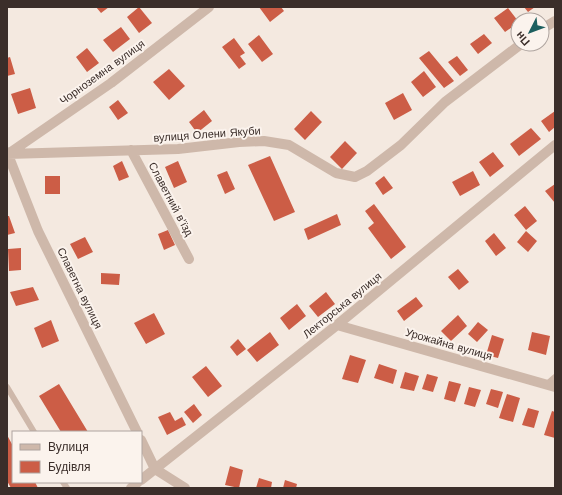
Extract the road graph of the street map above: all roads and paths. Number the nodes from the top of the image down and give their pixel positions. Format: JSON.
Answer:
{"nodes":[{"id":1,"x":208,"y":7,"type":"edge"},
{"id":2,"x":511,"y":52,"type":"edge"},
{"id":3,"x":555,"y":145,"type":"edge"},
{"id":4,"x":131,"y":150,"type":"junction"},
{"id":5,"x":7,"y":153,"type":"edge"},
{"id":6,"x":189,"y":259,"type":"dead end"},
{"id":7,"x":337,"y":325,"type":"junction"},
{"id":8,"x":555,"y":377,"type":"edge"},
{"id":9,"x":551,"y":386,"type":"edge"},
{"id":10,"x":7,"y":387,"type":"edge"},
{"id":11,"x":33,"y":431,"type":"edge"},
{"id":12,"x":137,"y":431,"type":"edge"},
{"id":13,"x":142,"y":442,"type":"edge"},
{"id":14,"x":155,"y":468,"type":"junction"},
{"id":15,"x":142,"y":479,"type":"edge"},
{"id":16,"x":185,"y":488,"type":"edge"}],
"edges":[{"from":1,"to":5,"type":"street","name":"Чорноземна вулиця"},
{"from":2,"to":4,"type":"street","name":"вулиця Олени Якуби"},
{"from":3,"to":7,"type":"street","name":"Лекторська вулиця"},
{"from":4,"to":5,"type":"street","name":"вулиця Олени Якуби"},
{"from":4,"to":6,"type":"street","name":"Славетний в'їзд"},
{"from":5,"to":12,"type":"street","name":"Славетна вулиця"},
{"from":7,"to":9,"type":"street","name":"Урожайна вулиця"},
{"from":7,"to":14,"type":"street","name":"Лекторська вулиця"},
{"from":8,"to":9,"type":"lane"},
{"from":10,"to":11,"type":"lane"},
{"from":13,"to":14,"type":"street"},
{"from":14,"to":15,"type":"street","name":"Лекторська вулиця"},
{"from":14,"to":16,"type":"street"}]}
